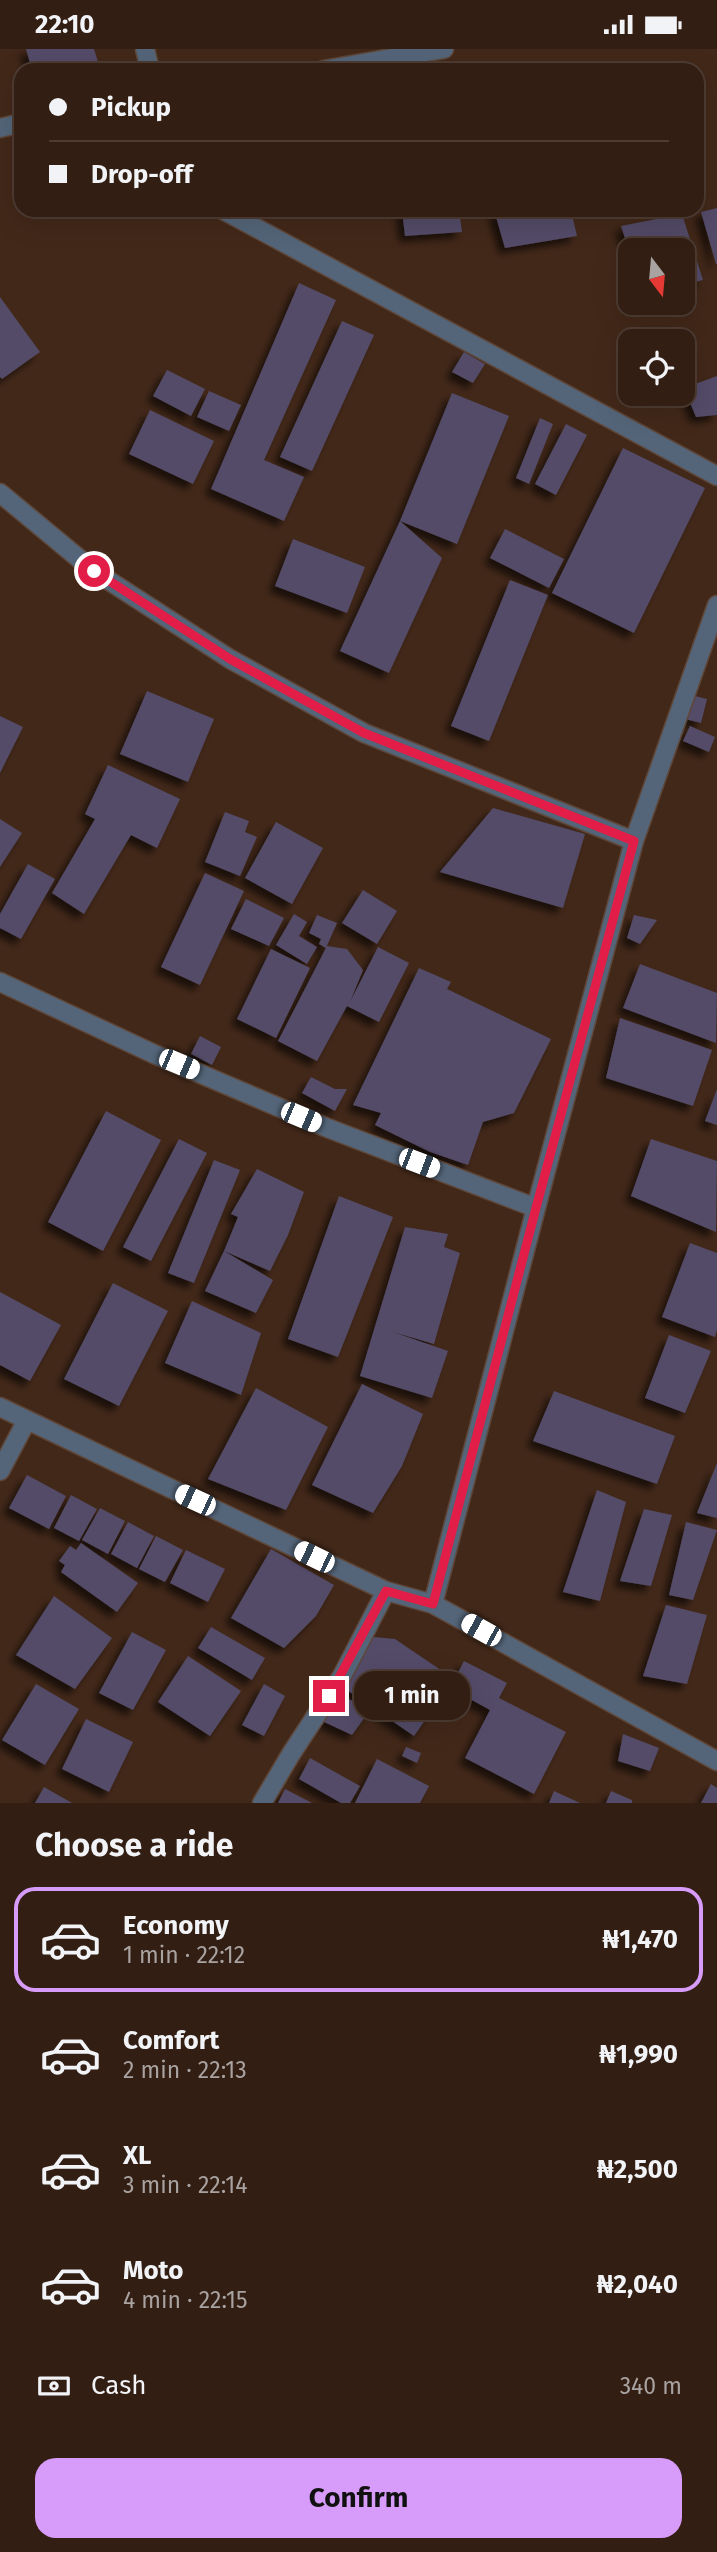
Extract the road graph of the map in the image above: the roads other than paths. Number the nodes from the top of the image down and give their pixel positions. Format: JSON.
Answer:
{"nodes":[{"id":1,"x":444,"y":49,"type":"edge"},
{"id":2,"x":363,"y":63,"type":"edge"},
{"id":3,"x":236,"y":217,"type":"edge"},
{"id":4,"x":717,"y":476,"type":"edge"},
{"id":5,"x":0,"y":493,"type":"edge"},
{"id":6,"x":717,"y":605,"type":"edge"},
{"id":7,"x":634,"y":841,"type":"junction"},
{"id":8,"x":0,"y":982,"type":"edge"},
{"id":9,"x":536,"y":1208,"type":"junction"},
{"id":10,"x":0,"y":1407,"type":"edge"},
{"id":11,"x":27,"y":1420,"type":"junction"},
{"id":12,"x":0,"y":1471,"type":"edge"},
{"id":13,"x":386,"y":1591,"type":"junction"},
{"id":14,"x":433,"y":1604,"type":"junction"},
{"id":15,"x":717,"y":1761,"type":"edge"},
{"id":16,"x":262,"y":1803,"type":"edge"}],
"edges":[{"from":1,"to":2,"type":"street"},
{"from":3,"to":4,"type":"street"},
{"from":5,"to":7,"type":"street"},
{"from":6,"to":7,"type":"street"},
{"from":7,"to":9,"type":"street"},
{"from":8,"to":9,"type":"street"},
{"from":9,"to":14,"type":"street"},
{"from":10,"to":11,"type":"street"},
{"from":11,"to":12,"type":"street"},
{"from":11,"to":13,"type":"street"},
{"from":13,"to":14,"type":"street"},
{"from":13,"to":16,"type":"street"},
{"from":14,"to":15,"type":"street"}]}
